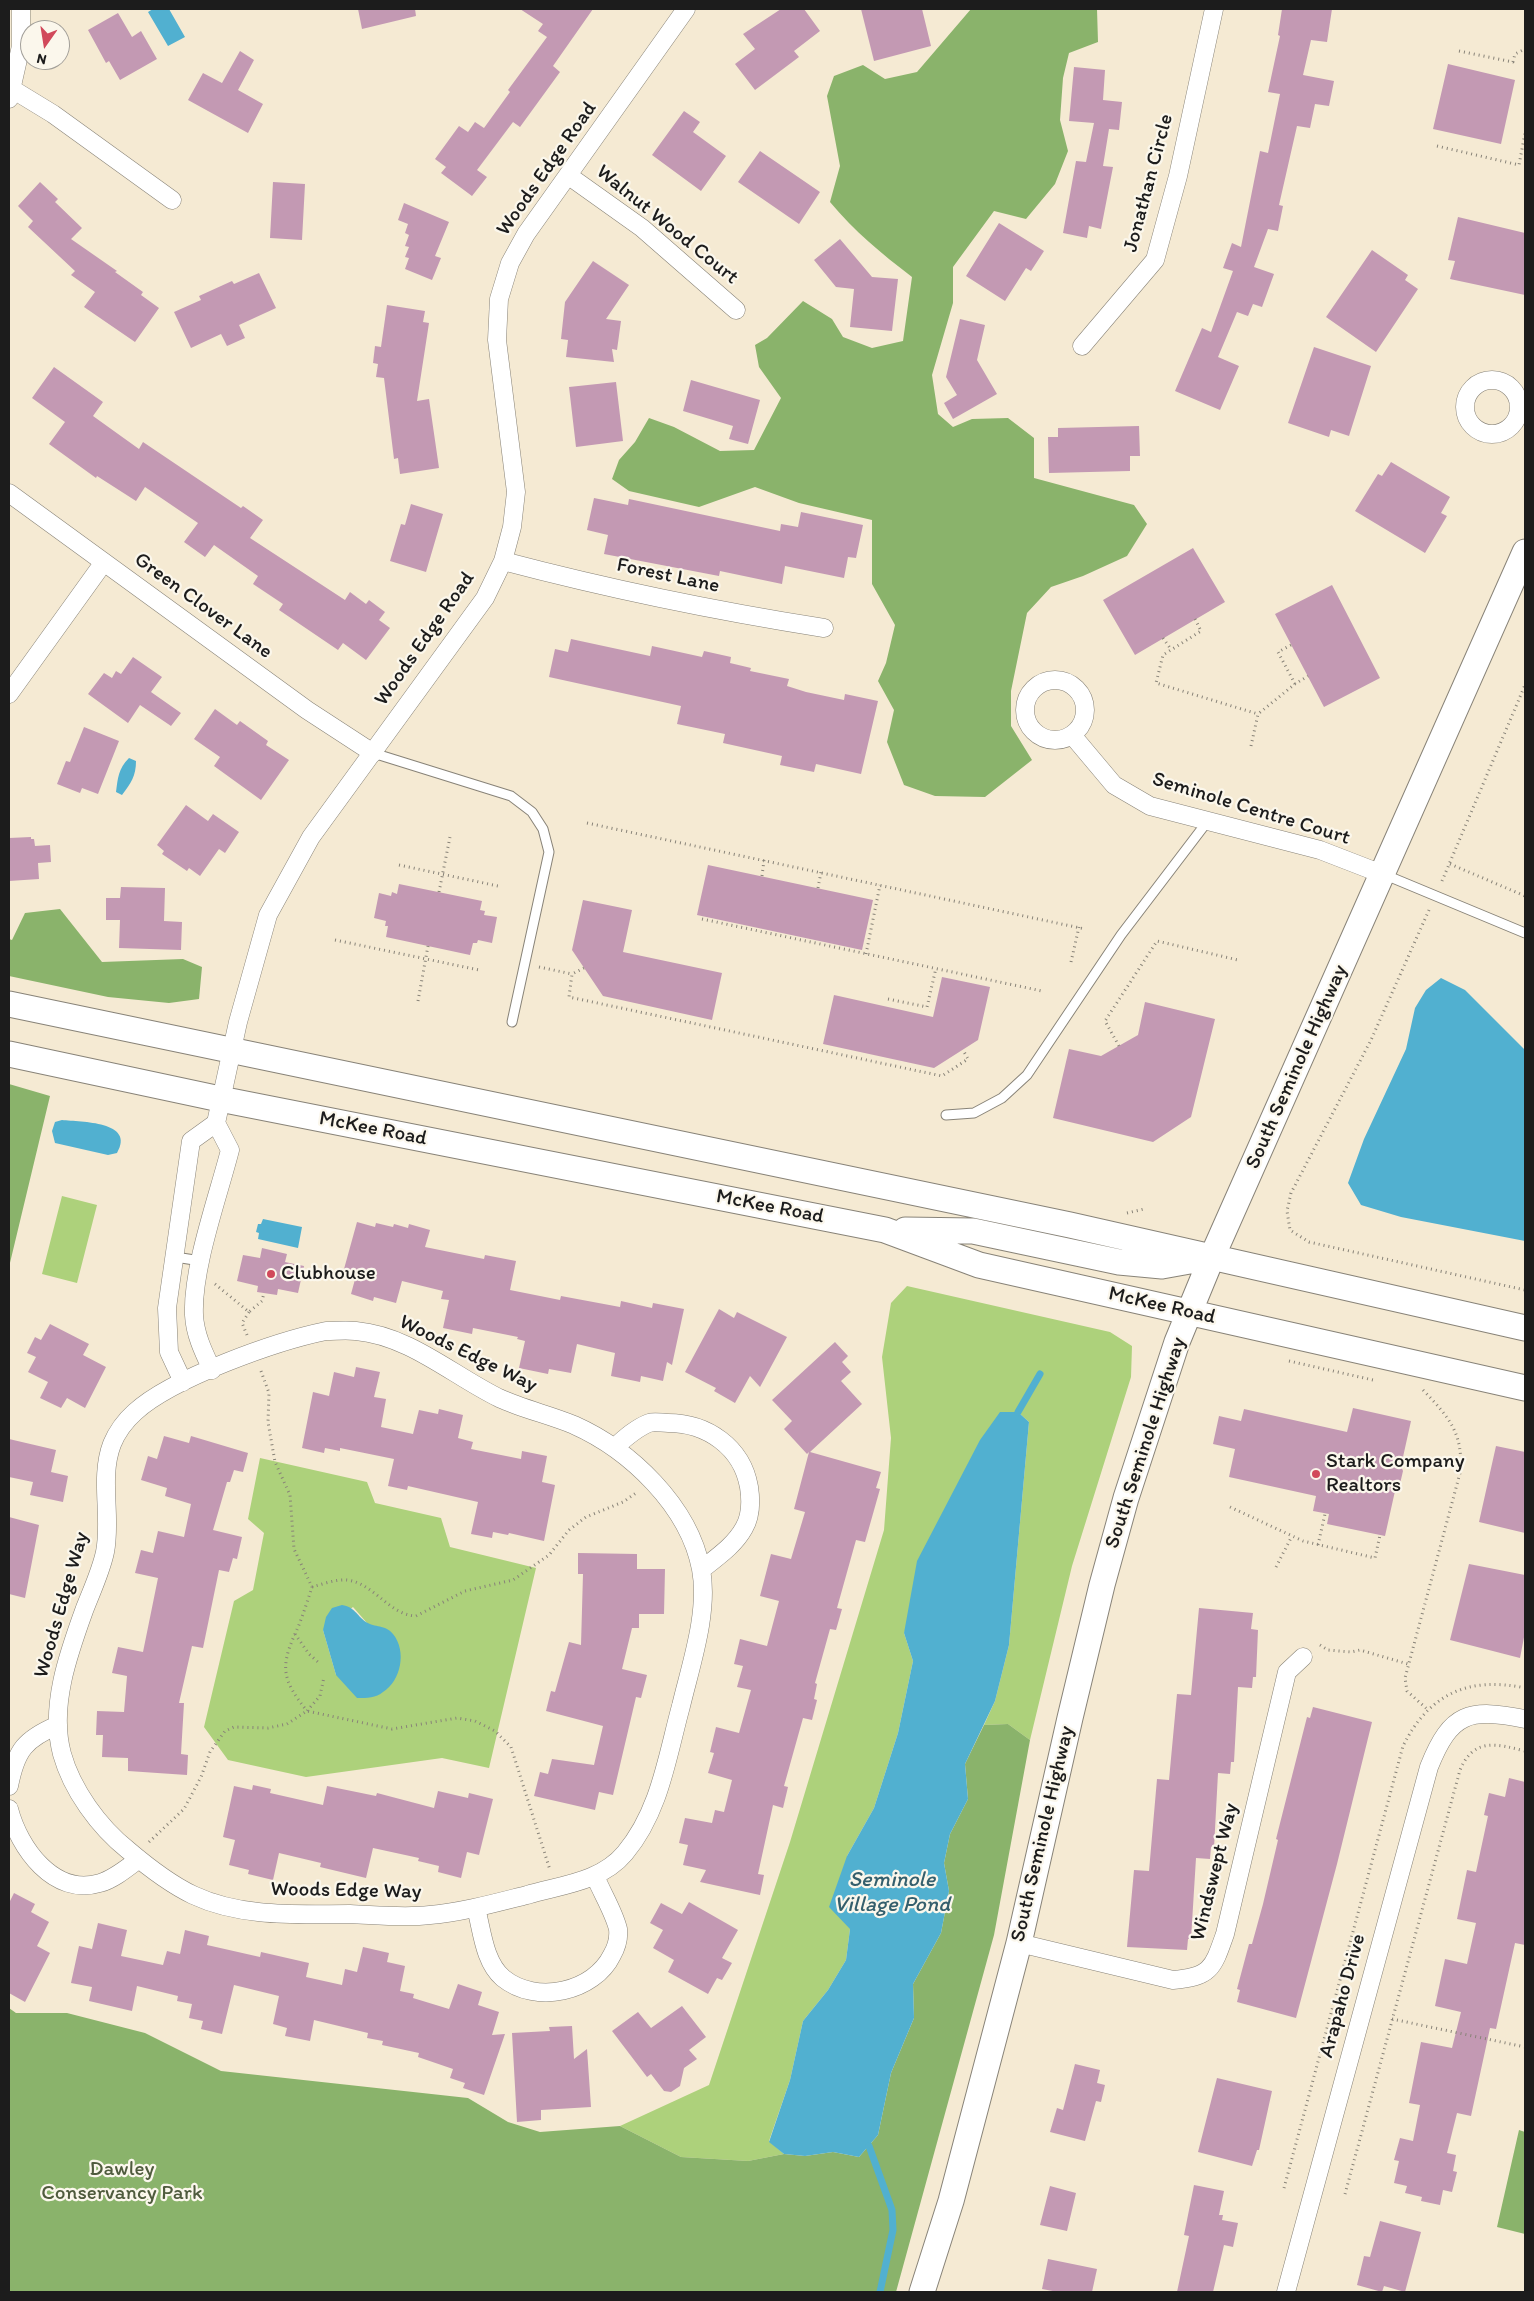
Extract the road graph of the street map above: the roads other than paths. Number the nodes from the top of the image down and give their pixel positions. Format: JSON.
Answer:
{"nodes":[{"id":1,"x":21,"y":9,"type":"edge"},
{"id":2,"x":686,"y":9,"type":"edge"},
{"id":3,"x":1214,"y":9,"type":"edge"},
{"id":4,"x":10,"y":94,"type":"edge"},
{"id":5,"x":569,"y":176,"type":"junction"},
{"id":6,"x":172,"y":200,"type":"dead end"},
{"id":7,"x":736,"y":310,"type":"dead end"},
{"id":8,"x":1082,"y":346,"type":"dead end"},
{"id":9,"x":9,"y":493,"type":"edge"},
{"id":10,"x":1525,"y":552,"type":"edge"},
{"id":11,"x":503,"y":561,"type":"junction"},
{"id":12,"x":104,"y":562,"type":"junction"},
{"id":13,"x":824,"y":628,"type":"dead end"},
{"id":14,"x":9,"y":694,"type":"edge"},
{"id":15,"x":1072,"y":735,"type":"dead end"},
{"id":16,"x":372,"y":753,"type":"junction"},
{"id":17,"x":1207,"y":822,"type":"junction"},
{"id":18,"x":1382,"y":874,"type":"junction"},
{"id":19,"x":1525,"y":933,"type":"edge"},
{"id":20,"x":9,"y":1004,"type":"edge"},
{"id":21,"x":512,"y":1022,"type":"dead end"},
{"id":22,"x":9,"y":1054,"type":"edge"},
{"id":23,"x":228,"y":1062,"type":"junction"},
{"id":24,"x":218,"y":1111,"type":"junction"},
{"id":25,"x":946,"y":1115,"type":"dead end"},
{"id":26,"x":885,"y":1230,"type":"junction"},
{"id":27,"x":174,"y":1257,"type":"junction"},
{"id":28,"x":1212,"y":1257,"type":"junction"},
{"id":29,"x":201,"y":1262,"type":"junction"},
{"id":30,"x":1189,"y":1311,"type":"junction"},
{"id":31,"x":1525,"y":1328,"type":"edge"},
{"id":32,"x":212,"y":1370,"type":"junction"},
{"id":33,"x":183,"y":1382,"type":"junction"},
{"id":34,"x":1525,"y":1388,"type":"edge"},
{"id":35,"x":615,"y":1447,"type":"junction"},
{"id":36,"x":701,"y":1570,"type":"junction"},
{"id":37,"x":1303,"y":1657,"type":"road end"},
{"id":38,"x":1525,"y":1719,"type":"edge"},
{"id":39,"x":58,"y":1724,"type":"junction"},
{"id":40,"x":9,"y":1786,"type":"edge"},
{"id":41,"x":9,"y":1809,"type":"edge"},
{"id":42,"x":139,"y":1859,"type":"junction"},
{"id":43,"x":595,"y":1876,"type":"junction"},
{"id":44,"x":476,"y":1908,"type":"junction"},
{"id":45,"x":1019,"y":1943,"type":"junction"},
{"id":46,"x":922,"y":2292,"type":"edge"},
{"id":47,"x":1286,"y":2292,"type":"edge"}],
"edges":[{"from":1,"to":4,"type":"street"},
{"from":2,"to":5,"type":"street","name":"Woods Edge Road"},
{"from":3,"to":8,"type":"street","name":"Jonathan Circle"},
{"from":4,"to":6,"type":"street"},
{"from":5,"to":7,"type":"street","name":"Walnut Wood Court"},
{"from":5,"to":11,"type":"street","name":"Woods Edge Road"},
{"from":9,"to":12,"type":"street","name":"Green Clover Lane"},
{"from":10,"to":18,"type":"main road","name":"South Seminole Highway"},
{"from":11,"to":13,"type":"street","name":"Forest Lane"},
{"from":11,"to":16,"type":"street","name":"Woods Edge Road"},
{"from":12,"to":14,"type":"street"},
{"from":12,"to":16,"type":"street","name":"Green Clover Lane"},
{"from":15,"to":17,"type":"street","name":"Seminole Centre Court"},
{"from":16,"to":21,"type":"lane"},
{"from":16,"to":23,"type":"street","name":"Woods Edge Road"},
{"from":17,"to":18,"type":"street","name":"Seminole Centre Court"},
{"from":17,"to":25,"type":"lane"},
{"from":18,"to":19,"type":"lane"},
{"from":18,"to":28,"type":"main road","name":"South Seminole Highway"},
{"from":20,"to":23,"type":"main road","name":"McKee Road"},
{"from":22,"to":24,"type":"main road","name":"McKee Road"},
{"from":23,"to":24,"type":"street"},
{"from":23,"to":28,"type":"main road","name":"McKee Road"},
{"from":24,"to":26,"type":"main road","name":"McKee Road"},
{"from":24,"to":27,"type":"street"},
{"from":24,"to":29,"type":"street"},
{"from":26,"to":28,"type":"main road"},
{"from":26,"to":30,"type":"main road","name":"McKee Road"},
{"from":27,"to":29,"type":"lane"},
{"from":27,"to":33,"type":"street"},
{"from":28,"to":30,"type":"main road","name":"South Seminole Highway"},
{"from":28,"to":31,"type":"main road","name":"McKee Road"},
{"from":29,"to":32,"type":"street"},
{"from":30,"to":34,"type":"main road","name":"McKee Road"},
{"from":30,"to":45,"type":"main road","name":"South Seminole Highway"},
{"from":32,"to":33,"type":"street","name":"Woods Edge Way"},
{"from":32,"to":35,"type":"street","name":"Woods Edge Way"},
{"from":33,"to":39,"type":"street","name":"Woods Edge Way"},
{"from":35,"to":36,"type":"street","name":"Woods Edge Way"},
{"from":35,"to":36,"type":"street"},
{"from":36,"to":43,"type":"street","name":"Woods Edge Way"},
{"from":37,"to":45,"type":"street","name":"Windswept Way"},
{"from":38,"to":47,"type":"street","name":"Arapaho Drive"},
{"from":39,"to":40,"type":"street"},
{"from":39,"to":42,"type":"street","name":"Woods Edge Way"},
{"from":41,"to":42,"type":"street"},
{"from":42,"to":44,"type":"street","name":"Woods Edge Way"},
{"from":43,"to":44,"type":"street","name":"Woods Edge Way"},
{"from":43,"to":44,"type":"street"},
{"from":45,"to":46,"type":"main road","name":"South Seminole Highway"}]}
